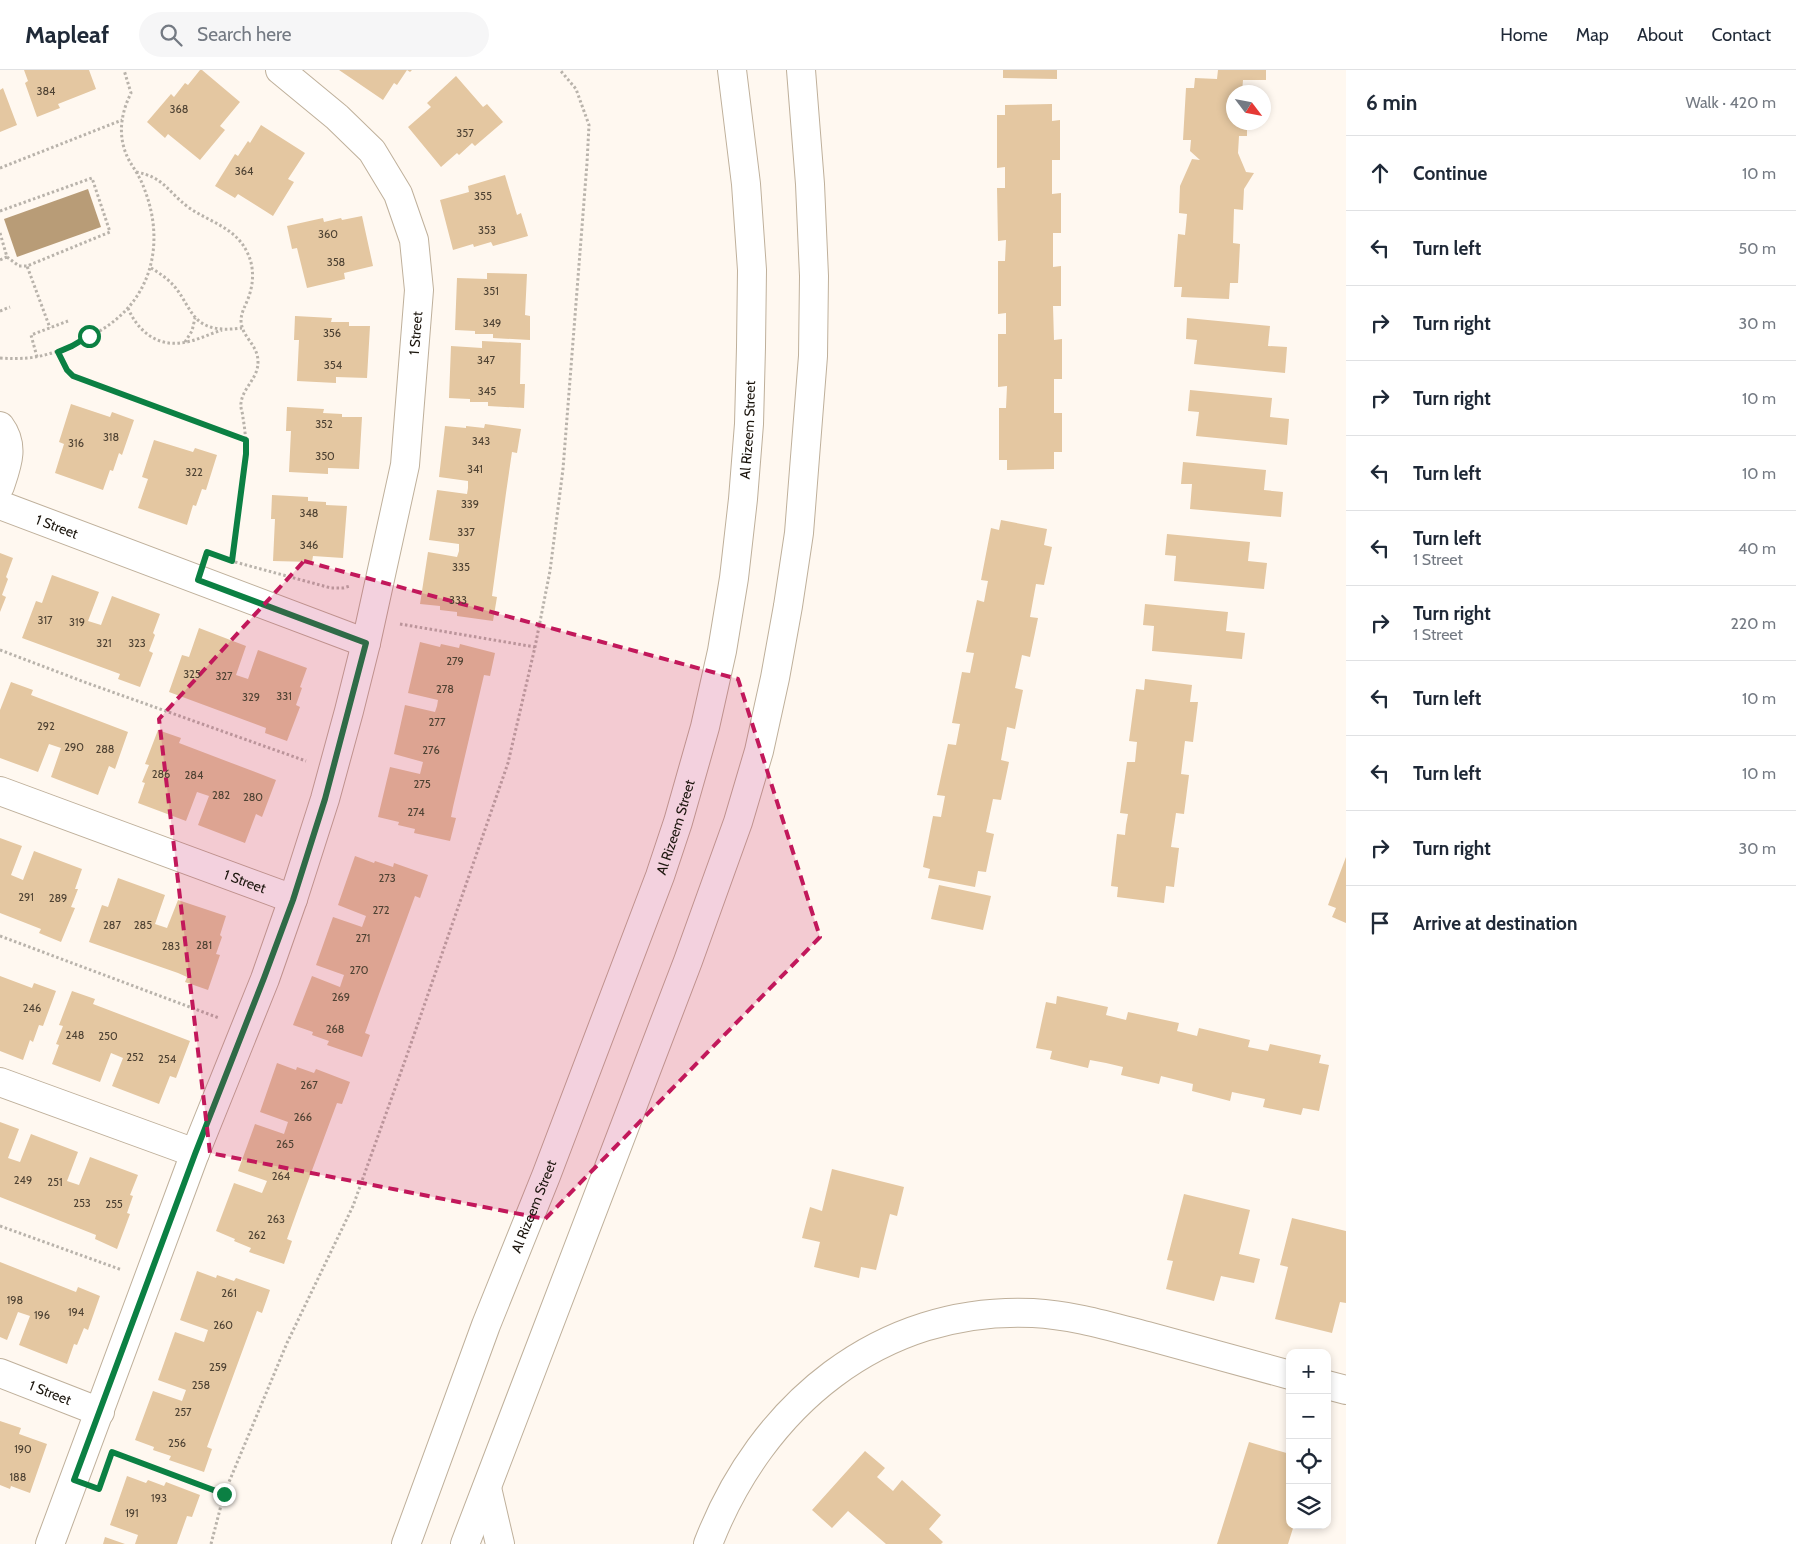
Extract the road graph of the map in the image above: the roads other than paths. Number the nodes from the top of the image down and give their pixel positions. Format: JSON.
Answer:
{"nodes":[{"id":1,"x":280,"y":70,"type":"edge"},
{"id":2,"x":732,"y":70,"type":"edge"},
{"id":3,"x":801,"y":70,"type":"edge"},
{"id":4,"x":0,"y":426,"type":"edge"},
{"id":5,"x":0,"y":486,"type":"edge"},
{"id":6,"x":0,"y":505,"type":"edge"},
{"id":7,"x":366,"y":643,"type":"junction"},
{"id":8,"x":0,"y":791,"type":"edge"},
{"id":9,"x":293,"y":900,"type":"junction"},
{"id":10,"x":0,"y":1082,"type":"edge"},
{"id":11,"x":195,"y":1154,"type":"junction"},
{"id":12,"x":0,"y":1373,"type":"edge"},
{"id":13,"x":1286,"y":1374,"type":"edge"},
{"id":14,"x":1331,"y":1386,"type":"edge"},
{"id":15,"x":1346,"y":1390,"type":"edge"},
{"id":16,"x":100,"y":1412,"type":"junction"},
{"id":17,"x":487,"y":1488,"type":"junction"},
{"id":18,"x":50,"y":1544,"type":"edge"},
{"id":19,"x":406,"y":1544,"type":"edge"},
{"id":20,"x":465,"y":1544,"type":"edge"},
{"id":21,"x":500,"y":1544,"type":"edge"},
{"id":22,"x":708,"y":1544,"type":"edge"}],
"edges":[{"from":1,"to":7,"type":"street","name":"1 Street"},
{"from":2,"to":19,"type":"street","name":"Al Rizeem Street"},
{"from":3,"to":17,"type":"street"},
{"from":4,"to":5,"type":"street"},
{"from":6,"to":7,"type":"street","name":"1 Street"},
{"from":7,"to":9,"type":"street","name":"1 Street"},
{"from":8,"to":9,"type":"street","name":"1 Street"},
{"from":9,"to":11,"type":"street","name":"1 Street"},
{"from":10,"to":11,"type":"street"},
{"from":11,"to":16,"type":"street","name":"1 Street"},
{"from":12,"to":16,"type":"street","name":"1 Street"},
{"from":13,"to":22,"type":"street"},
{"from":14,"to":15,"type":"street"},
{"from":16,"to":18,"type":"street","name":"1 Street"},
{"from":17,"to":20,"type":"street"},
{"from":17,"to":21,"type":"street"}]}
